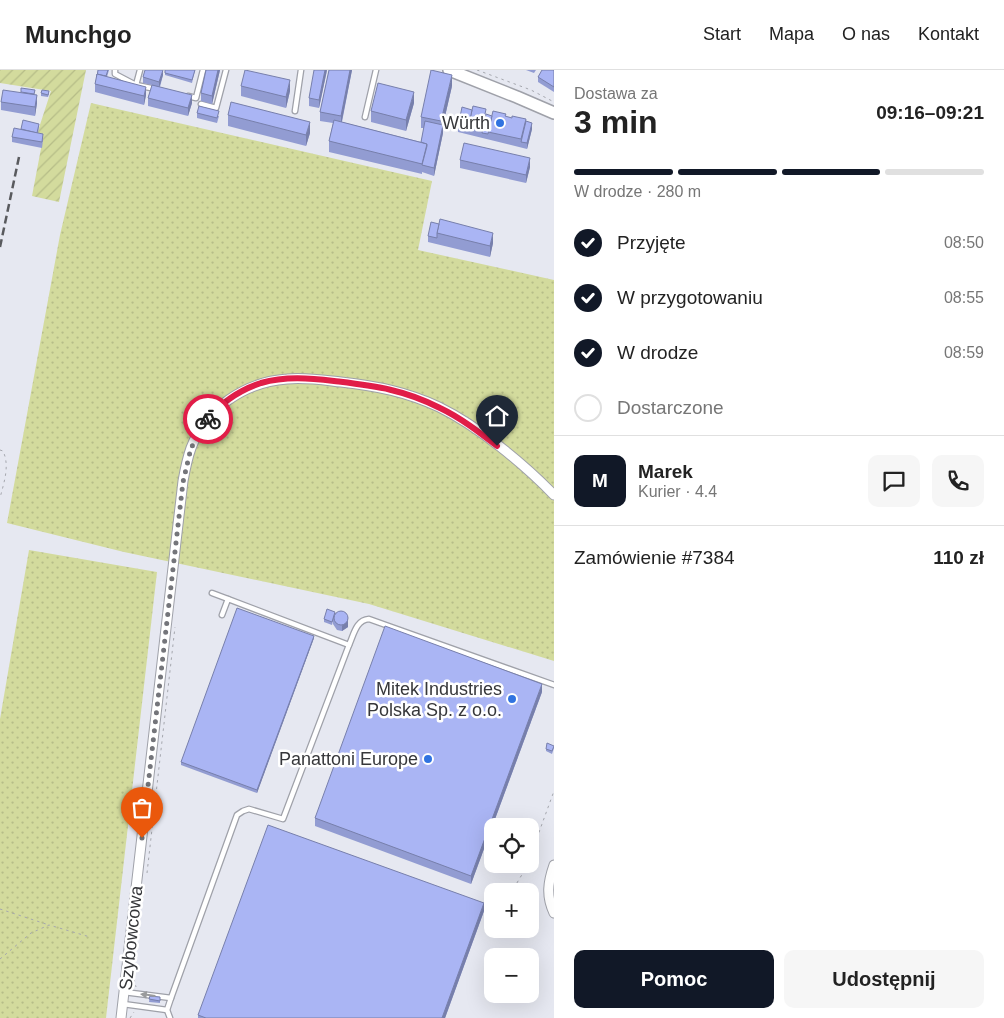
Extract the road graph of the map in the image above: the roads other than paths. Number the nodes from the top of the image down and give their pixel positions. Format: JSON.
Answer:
{"nodes":[{"id":1,"x":116,"y":70,"type":"edge"},
{"id":2,"x":140,"y":70,"type":"edge"},
{"id":3,"x":204,"y":70,"type":"edge"},
{"id":4,"x":226,"y":70,"type":"edge"},
{"id":5,"x":302,"y":70,"type":"edge"},
{"id":6,"x":376,"y":70,"type":"edge"},
{"id":7,"x":456,"y":71,"type":"edge"},
{"id":8,"x":136,"y":85,"type":"junction"},
{"id":9,"x":162,"y":90,"type":"edge"},
{"id":10,"x":179,"y":94,"type":"edge"},
{"id":11,"x":201,"y":104,"type":"edge"},
{"id":12,"x":295,"y":111,"type":"dead end"},
{"id":13,"x":554,"y":113,"type":"edge"},
{"id":14,"x":365,"y":117,"type":"dead end"},
{"id":15,"x":554,"y":495,"type":"edge"},
{"id":16,"x":212,"y":593,"type":"dead end"},
{"id":17,"x":228,"y":599,"type":"junction"},
{"id":18,"x":222,"y":615,"type":"dead end"},
{"id":19,"x":349,"y":645,"type":"junction"},
{"id":20,"x":554,"y":686,"type":"edge"},
{"id":21,"x":554,"y":865,"type":"edge"},
{"id":22,"x":554,"y":913,"type":"edge"},
{"id":23,"x":124,"y":992,"type":"junction"},
{"id":24,"x":171,"y":998,"type":"junction"},
{"id":25,"x":123,"y":1004,"type":"junction"},
{"id":26,"x":167,"y":1010,"type":"junction"},
{"id":27,"x":121,"y":1018,"type":"edge"},
{"id":28,"x":170,"y":1018,"type":"edge"}],
"edges":[{"from":1,"to":8,"type":"lane"},
{"from":2,"to":8,"type":"lane"},
{"from":3,"to":10,"type":"lane"},
{"from":4,"to":11,"type":"lane"},
{"from":5,"to":12,"type":"lane"},
{"from":6,"to":14,"type":"lane"},
{"from":7,"to":13,"type":"street"},
{"from":8,"to":9,"type":"lane"},
{"from":15,"to":23,"type":"street","name":"Szybowcowa"},
{"from":16,"to":17,"type":"lane"},
{"from":17,"to":18,"type":"lane"},
{"from":17,"to":19,"type":"lane"},
{"from":19,"to":20,"type":"lane"},
{"from":19,"to":24,"type":"lane"},
{"from":21,"to":22,"type":"street"},
{"from":24,"to":23,"type":"lane","one_way":true},
{"from":23,"to":25,"type":"street","name":"Szybowcowa"},
{"from":24,"to":26,"type":"lane"},
{"from":25,"to":26,"type":"lane"},
{"from":25,"to":27,"type":"street","name":"Szybowcowa"},
{"from":26,"to":28,"type":"lane"}]}
